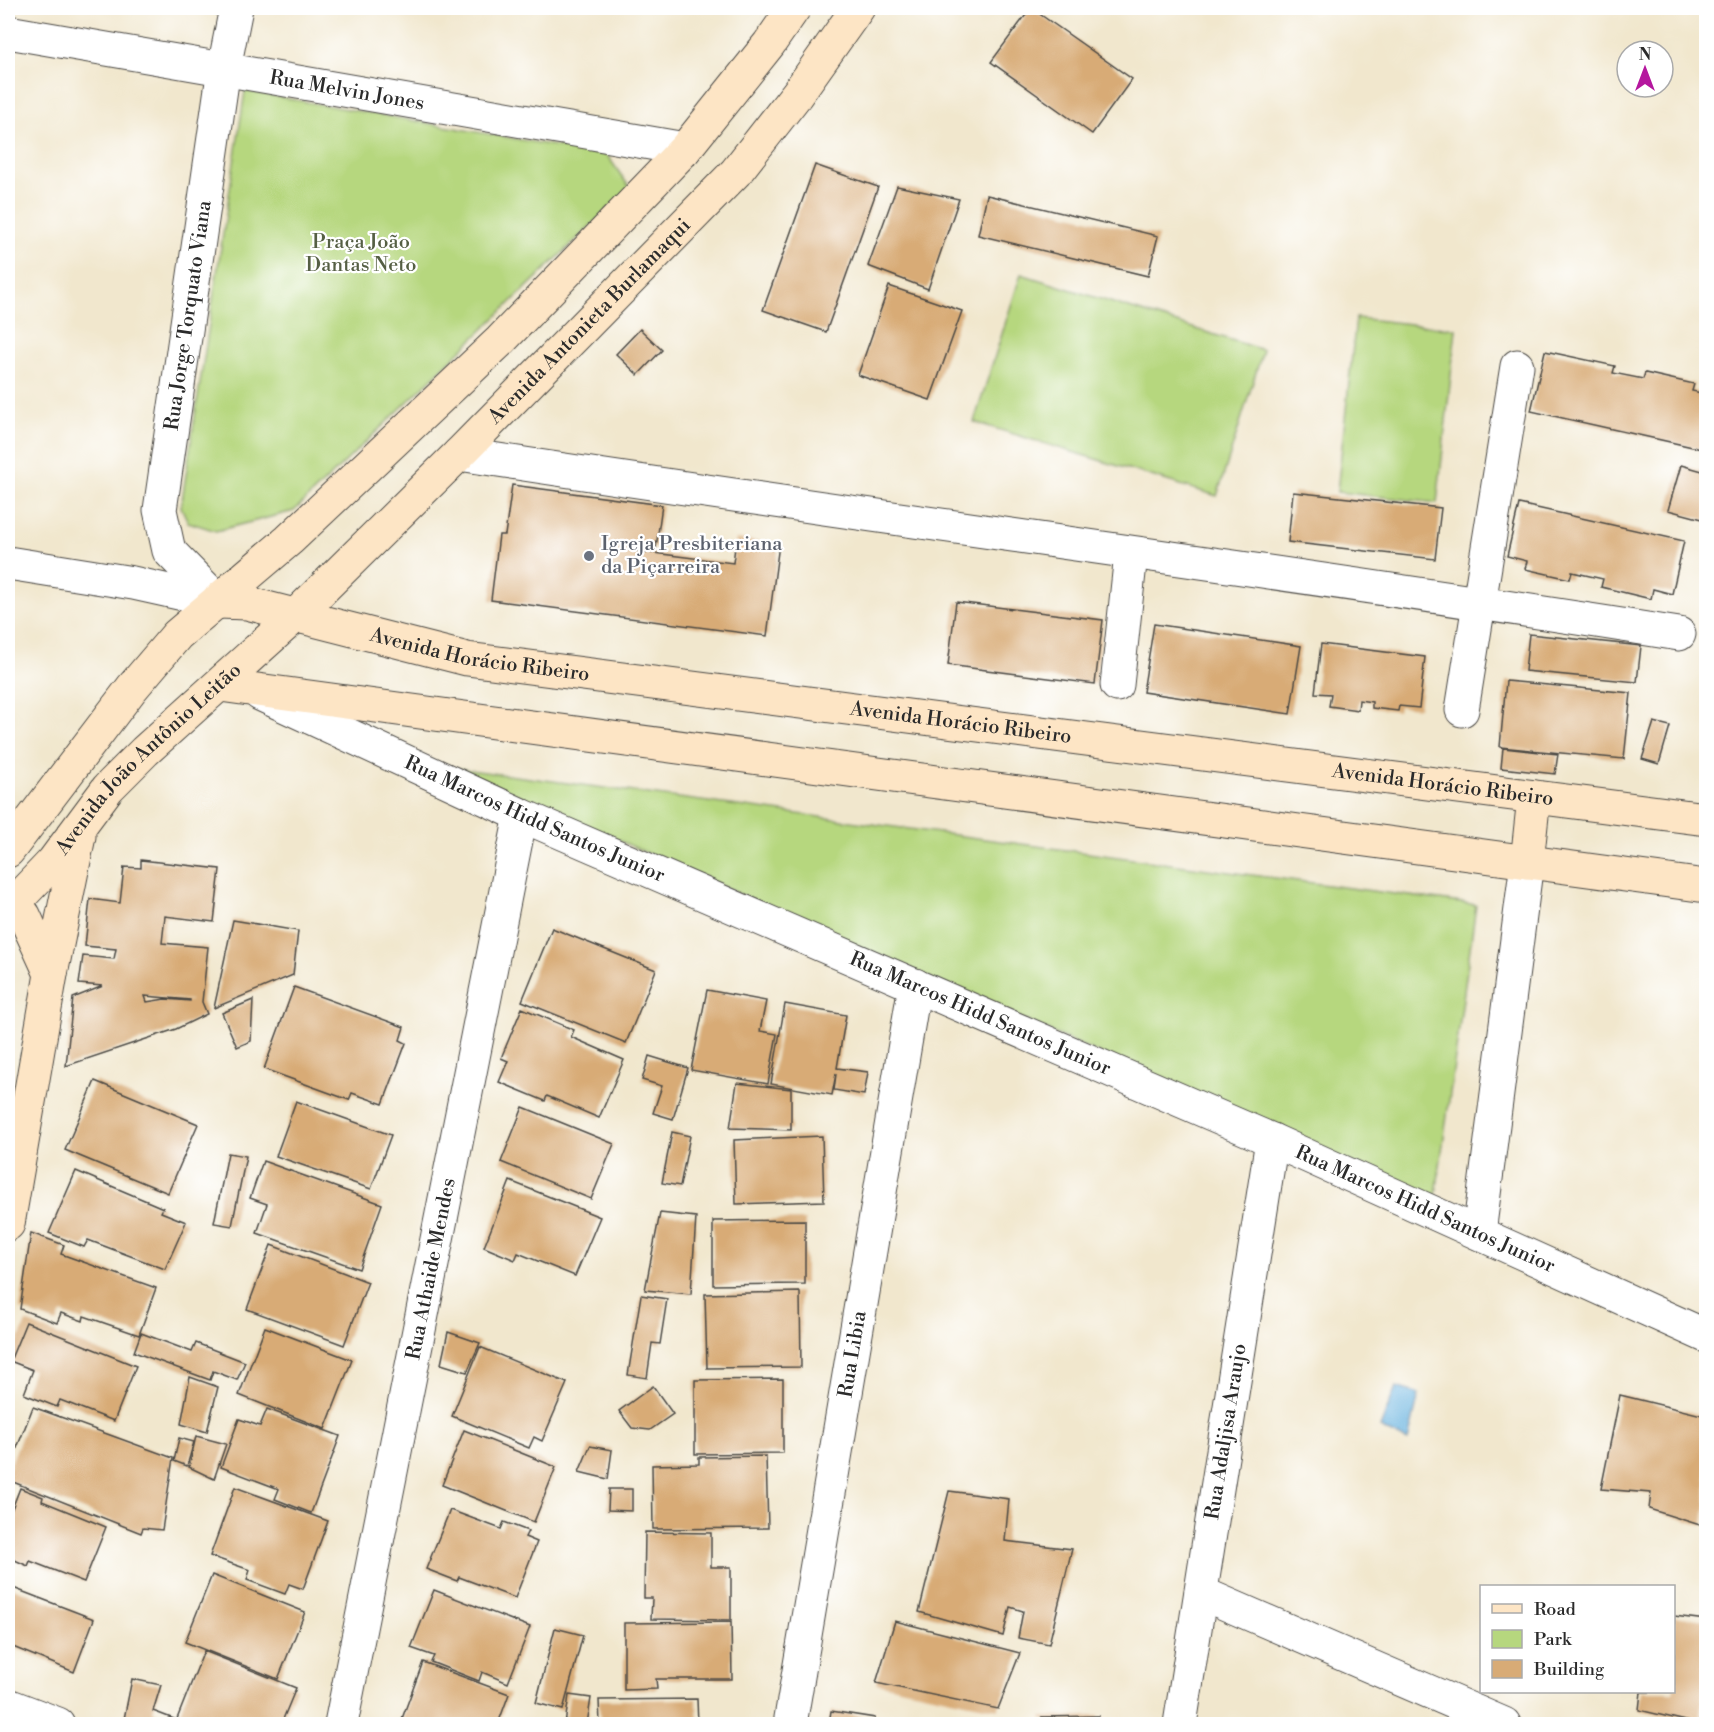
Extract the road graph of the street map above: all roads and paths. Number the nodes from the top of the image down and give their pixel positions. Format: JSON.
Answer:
{"nodes":[{"id":1,"x":236,"y":8,"type":"edge"},
{"id":2,"x":794,"y":8,"type":"edge"},
{"id":3,"x":858,"y":8,"type":"edge"},
{"id":4,"x":8,"y":32,"type":"edge"},
{"id":5,"x":224,"y":68,"type":"junction"},
{"id":6,"x":685,"y":149,"type":"junction"},
{"id":7,"x":1517,"y":366,"type":"dead end"},
{"id":8,"x":459,"y":454,"type":"junction"},
{"id":9,"x":1131,"y":554,"type":"junction"},
{"id":10,"x":8,"y":563,"type":"edge"},
{"id":11,"x":219,"y":602,"type":"junction"},
{"id":12,"x":1479,"y":602,"type":"junction"},
{"id":13,"x":296,"y":615,"type":"junction"},
{"id":14,"x":1679,"y":634,"type":"dead end"},
{"id":15,"x":220,"y":684,"type":"junction"},
{"id":16,"x":1117,"y":684,"type":"dead end"},
{"id":17,"x":253,"y":690,"type":"junction"},
{"id":18,"x":1462,"y":710,"type":"dead end"},
{"id":19,"x":1534,"y":797,"type":"junction"},
{"id":20,"x":521,"y":815,"type":"junction"},
{"id":21,"x":1707,"y":819,"type":"edge"},
{"id":22,"x":81,"y":823,"type":"junction"},
{"id":23,"x":8,"y":851,"type":"edge"},
{"id":24,"x":1527,"y":862,"type":"junction"},
{"id":25,"x":1707,"y":886,"type":"edge"},
{"id":26,"x":9,"y":906,"type":"edge"},
{"id":27,"x":51,"y":974,"type":"junction"},
{"id":28,"x":915,"y":985,"type":"junction"},
{"id":29,"x":1272,"y":1140,"type":"junction"},
{"id":30,"x":8,"y":1224,"type":"edge"},
{"id":31,"x":1479,"y":1233,"type":"junction"},
{"id":32,"x":1707,"y":1336,"type":"edge"},
{"id":33,"x":1201,"y":1593,"type":"junction"},
{"id":34,"x":8,"y":1705,"type":"edge"},
{"id":35,"x":58,"y":1725,"type":"edge"},
{"id":36,"x":341,"y":1725,"type":"edge"},
{"id":37,"x":790,"y":1725,"type":"edge"},
{"id":38,"x":1180,"y":1725,"type":"edge"},
{"id":39,"x":1504,"y":1725,"type":"edge"}],
"edges":[{"from":1,"to":5,"type":"street","name":"Rua Jorge Torquato Viana"},
{"from":2,"to":6,"type":"street"},
{"from":3,"to":8,"type":"street","name":"Avenida Antonieta Burlamaqui"},
{"from":4,"to":5,"type":"street","name":"Rua Melvin Jones"},
{"from":5,"to":6,"type":"street","name":"Rua Melvin Jones"},
{"from":5,"to":11,"type":"street","name":"Rua Jorge Torquato Viana"},
{"from":6,"to":11,"type":"street"},
{"from":7,"to":12,"type":"street"},
{"from":8,"to":9,"type":"street"},
{"from":8,"to":13,"type":"street","name":"Avenida Antonieta Burlamaqui"},
{"from":9,"to":12,"type":"street"},
{"from":9,"to":16,"type":"street"},
{"from":10,"to":11,"type":"street"},
{"from":11,"to":13,"type":"street","name":"Avenida Horácio Ribeiro"},
{"from":11,"to":23,"type":"street"},
{"from":12,"to":14,"type":"street"},
{"from":12,"to":18,"type":"street"},
{"from":13,"to":15,"type":"street","name":"Avenida João Antônio Leitão"},
{"from":13,"to":19,"type":"street","name":"Avenida Horácio Ribeiro"},
{"from":15,"to":17,"type":"street"},
{"from":15,"to":22,"type":"street","name":"Avenida João Antônio Leitão"},
{"from":17,"to":20,"type":"street","name":"Rua Marcos Hidd Santos Junior"},
{"from":17,"to":24,"type":"street"},
{"from":19,"to":21,"type":"street","name":"Avenida Horácio Ribeiro"},
{"from":19,"to":24,"type":"street"},
{"from":20,"to":28,"type":"street","name":"Rua Marcos Hidd Santos Junior"},
{"from":20,"to":36,"type":"street","name":"Rua Athaide Mendes"},
{"from":22,"to":26,"type":"street","name":"Avenida João Antônio Leitão"},
{"from":22,"to":27,"type":"street"},
{"from":24,"to":25,"type":"street"},
{"from":24,"to":31,"type":"street"},
{"from":26,"to":27,"type":"street"},
{"from":27,"to":30,"type":"street"},
{"from":28,"to":29,"type":"street","name":"Rua Marcos Hidd Santos Junior"},
{"from":28,"to":37,"type":"street","name":"Rua Libia"},
{"from":29,"to":31,"type":"street","name":"Rua Marcos Hidd Santos Junior"},
{"from":29,"to":33,"type":"street","name":"Rua Adaljisa Araujo"},
{"from":31,"to":32,"type":"street","name":"Rua Marcos Hidd Santos Junior"},
{"from":33,"to":38,"type":"street","name":"Rua Adaljisa Araujo"},
{"from":33,"to":39,"type":"street"},
{"from":34,"to":35,"type":"street"}]}
